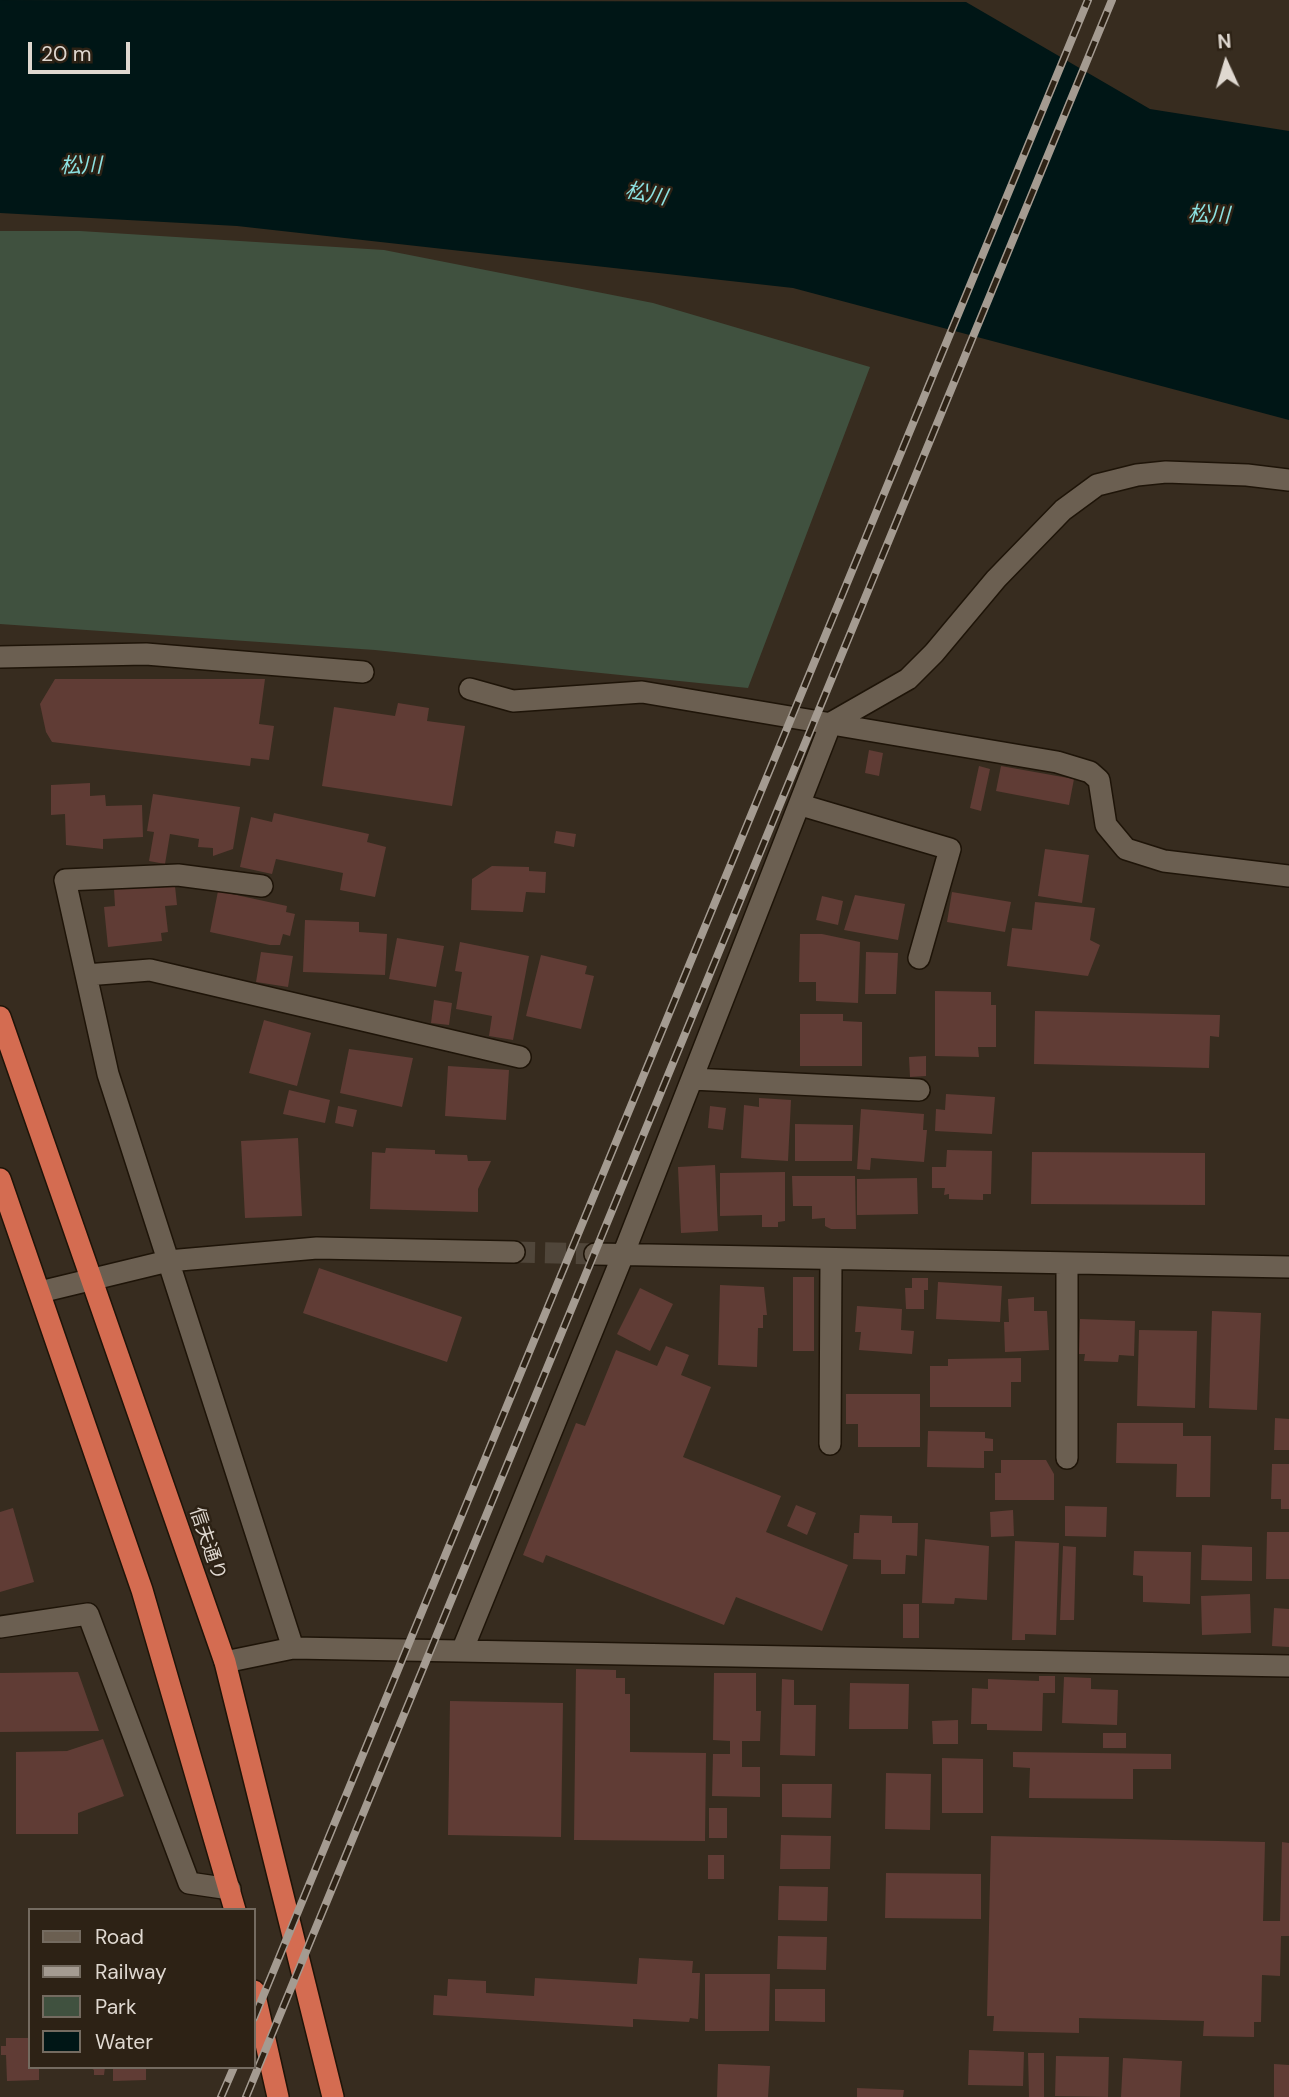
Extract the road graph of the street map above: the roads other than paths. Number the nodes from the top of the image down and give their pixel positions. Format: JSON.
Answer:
{"nodes":[{"id":1,"x":1289,"y":480,"type":"edge"},
{"id":2,"x":0,"y":656,"type":"edge"},
{"id":3,"x":363,"y":672,"type":"dead end"},
{"id":4,"x":470,"y":689,"type":"dead end"},
{"id":5,"x":831,"y":723,"type":"junction"},
{"id":6,"x":801,"y":805,"type":"junction"},
{"id":7,"x":1289,"y":876,"type":"edge"},
{"id":8,"x":262,"y":886,"type":"dead end"},
{"id":9,"x":919,"y":958,"type":"dead end"},
{"id":10,"x":86,"y":975,"type":"junction"},
{"id":11,"x":0,"y":1017,"type":"edge"},
{"id":12,"x":520,"y":1057,"type":"dead end"},
{"id":13,"x":692,"y":1079,"type":"junction"},
{"id":14,"x":919,"y":1090,"type":"dead end"},
{"id":15,"x":0,"y":1179,"type":"edge"},
{"id":16,"x":514,"y":1252,"type":"tunnel mouth"},
{"id":17,"x":595,"y":1254,"type":"tunnel mouth"},
{"id":18,"x":623,"y":1255,"type":"junction"},
{"id":19,"x":831,"y":1259,"type":"junction"},
{"id":20,"x":168,"y":1261,"type":"junction"},
{"id":21,"x":1067,"y":1263,"type":"junction"},
{"id":22,"x":1289,"y":1267,"type":"edge"},
{"id":23,"x":91,"y":1278,"type":"junction"},
{"id":24,"x":40,"y":1292,"type":"junction"},
{"id":25,"x":830,"y":1444,"type":"dead end"},
{"id":26,"x":1067,"y":1458,"type":"dead end"},
{"id":27,"x":0,"y":1627,"type":"edge"},
{"id":28,"x":293,"y":1648,"type":"junction"},
{"id":29,"x":462,"y":1651,"type":"junction"},
{"id":30,"x":225,"y":1661,"type":"junction"},
{"id":31,"x":1289,"y":1666,"type":"edge"},
{"id":32,"x":230,"y":1889,"type":"junction"},
{"id":33,"x":235,"y":1908,"type":"edge"},
{"id":34,"x":256,"y":2000,"type":"edge"},
{"id":35,"x":278,"y":2097,"type":"edge"},
{"id":36,"x":334,"y":2097,"type":"edge"}],
"edges":[{"from":1,"to":5,"type":"street"},
{"from":2,"to":3,"type":"street"},
{"from":4,"to":5,"type":"street"},
{"from":5,"to":6,"type":"street"},
{"from":5,"to":7,"type":"street"},
{"from":6,"to":9,"type":"street"},
{"from":6,"to":13,"type":"street"},
{"from":8,"to":10,"type":"street"},
{"from":10,"to":12,"type":"street"},
{"from":10,"to":20,"type":"street"},
{"from":11,"to":23,"type":"highway","name":"信夫通り"},
{"from":13,"to":14,"type":"street"},
{"from":13,"to":18,"type":"street"},
{"from":15,"to":24,"type":"highway"},
{"from":16,"to":20,"type":"street"},
{"from":17,"to":18,"type":"street"},
{"from":18,"to":19,"type":"street"},
{"from":18,"to":29,"type":"street"},
{"from":19,"to":21,"type":"street"},
{"from":19,"to":25,"type":"street"},
{"from":20,"to":23,"type":"street"},
{"from":20,"to":28,"type":"street"},
{"from":21,"to":22,"type":"street"},
{"from":21,"to":26,"type":"street"},
{"from":23,"to":24,"type":"street"},
{"from":23,"to":30,"type":"highway","name":"信夫通り"},
{"from":24,"to":32,"type":"highway"},
{"from":27,"to":32,"type":"street"},
{"from":28,"to":29,"type":"street"},
{"from":28,"to":30,"type":"street"},
{"from":29,"to":31,"type":"street"},
{"from":30,"to":36,"type":"highway","name":"信夫通り"},
{"from":32,"to":33,"type":"highway"},
{"from":34,"to":35,"type":"highway"}]}
